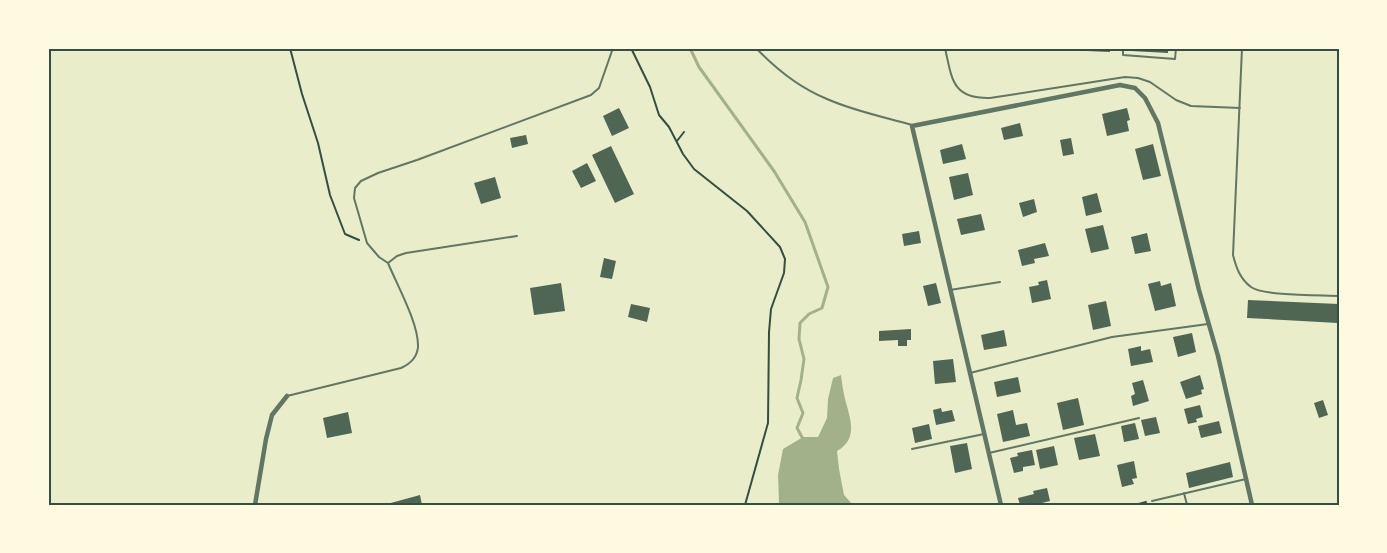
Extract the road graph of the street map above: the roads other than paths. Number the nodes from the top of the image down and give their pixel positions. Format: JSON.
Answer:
{"nodes":[{"id":1,"x":613,"y":48,"type":"edge"},
{"id":2,"x":756,"y":48,"type":"edge"},
{"id":3,"x":945,"y":48,"type":"edge"},
{"id":4,"x":1123,"y":48,"type":"edge"},
{"id":5,"x":1176,"y":48,"type":"edge"},
{"id":6,"x":1242,"y":48,"type":"edge"},
{"id":7,"x":1240,"y":108,"type":"junction"},
{"id":8,"x":912,"y":126,"type":"junction"},
{"id":9,"x":517,"y":236,"type":"dead end"},
{"id":10,"x":388,"y":263,"type":"junction"},
{"id":11,"x":1000,"y":282,"type":"dead end"},
{"id":12,"x":950,"y":290,"type":"junction"},
{"id":13,"x":1339,"y":296,"type":"edge"},
{"id":14,"x":1208,"y":324,"type":"junction"},
{"id":15,"x":970,"y":374,"type":"junction"},
{"id":16,"x":287,"y":396,"type":"joint"},
{"id":17,"x":1139,"y":418,"type":"dead end"},
{"id":18,"x":984,"y":434,"type":"junction"},
{"id":19,"x":912,"y":449,"type":"dead end"},
{"id":20,"x":989,"y":453,"type":"junction"},
{"id":21,"x":1246,"y":478,"type":"junction"},
{"id":22,"x":1184,"y":493,"type":"junction"},
{"id":23,"x":1152,"y":501,"type":"road end"},
{"id":24,"x":255,"y":505,"type":"edge"},
{"id":25,"x":1001,"y":505,"type":"edge"},
{"id":26,"x":1187,"y":505,"type":"edge"},
{"id":27,"x":1252,"y":505,"type":"edge"}],
"edges":[{"from":1,"to":10,"type":"lane"},
{"from":2,"to":8,"type":"lane"},
{"from":3,"to":7,"type":"lane"},
{"from":4,"to":5,"type":"lane"},
{"from":6,"to":7,"type":"lane"},
{"from":7,"to":13,"type":"lane"},
{"from":8,"to":12,"type":"street"},
{"from":8,"to":14,"type":"street"},
{"from":9,"to":10,"type":"lane"},
{"from":10,"to":16,"type":"lane"},
{"from":11,"to":12,"type":"lane"},
{"from":12,"to":15,"type":"street"},
{"from":14,"to":15,"type":"lane"},
{"from":14,"to":21,"type":"street"},
{"from":15,"to":18,"type":"street"},
{"from":16,"to":24,"type":"street"},
{"from":17,"to":20,"type":"lane"},
{"from":18,"to":19,"type":"lane"},
{"from":18,"to":20,"type":"street"},
{"from":20,"to":25,"type":"street"},
{"from":21,"to":22,"type":"lane"},
{"from":21,"to":27,"type":"street"},
{"from":22,"to":23,"type":"lane"},
{"from":22,"to":26,"type":"lane"}]}
